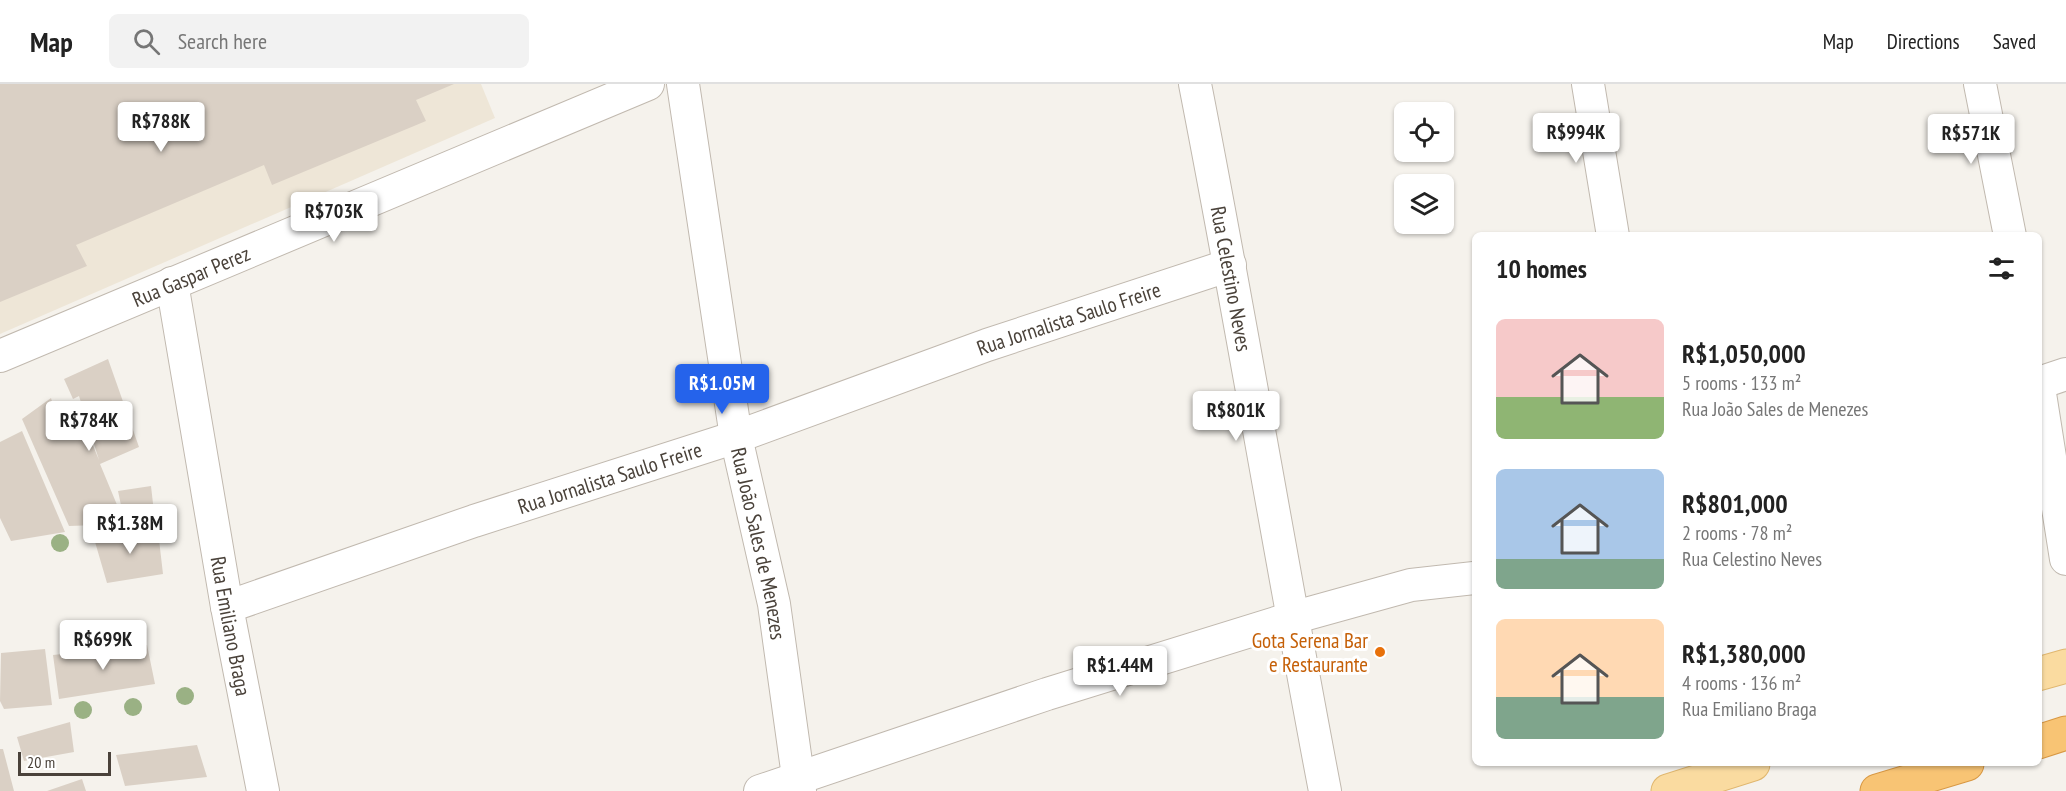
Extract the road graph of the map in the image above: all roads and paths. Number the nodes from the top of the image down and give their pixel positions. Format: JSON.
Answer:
{"nodes":[{"id":1,"x":648,"y":84,"type":"edge"},
{"id":2,"x":683,"y":84,"type":"edge"},
{"id":3,"x":1195,"y":84,"type":"edge"},
{"id":4,"x":1588,"y":84,"type":"edge"},
{"id":5,"x":1980,"y":84,"type":"edge"},
{"id":6,"x":1612,"y":232,"type":"edge"},
{"id":7,"x":2009,"y":232,"type":"edge"},
{"id":8,"x":1230,"y":265,"type":"junction"},
{"id":9,"x":172,"y":283,"type":"junction"},
{"id":10,"x":0,"y":356,"type":"edge"},
{"id":11,"x":2066,"y":374,"type":"edge"},
{"id":12,"x":2042,"y":381,"type":"edge"},
{"id":13,"x":2042,"y":402,"type":"edge"},
{"id":14,"x":736,"y":437,"type":"junction"},
{"id":15,"x":2066,"y":559,"type":"edge"},
{"id":16,"x":1472,"y":578,"type":"edge"},
{"id":17,"x":227,"y":607,"type":"junction"},
{"id":18,"x":1292,"y":618,"type":"junction"},
{"id":19,"x":2066,"y":666,"type":"edge"},
{"id":20,"x":2042,"y":673,"type":"edge"},
{"id":21,"x":2066,"y":733,"type":"edge"},
{"id":22,"x":2042,"y":741,"type":"edge"},
{"id":23,"x":1747,"y":766,"type":"edge"},
{"id":24,"x":1960,"y":766,"type":"edge"},
{"id":25,"x":798,"y":785,"type":"edge"},
{"id":26,"x":263,"y":791,"type":"edge"},
{"id":27,"x":760,"y":791,"type":"edge"},
{"id":28,"x":1325,"y":791,"type":"edge"},
{"id":29,"x":1668,"y":791,"type":"edge"},
{"id":30,"x":1877,"y":791,"type":"edge"}],
"edges":[{"from":1,"to":9,"type":"street","name":"Rua Gaspar Perez"},
{"from":2,"to":14,"type":"street","name":"Rua João Sales de Menezes"},
{"from":3,"to":8,"type":"street","name":"Rua Celestino Neves"},
{"from":4,"to":6,"type":"street"},
{"from":5,"to":7,"type":"street"},
{"from":8,"to":14,"type":"street","name":"Rua Jornalista Saulo Freire"},
{"from":8,"to":18,"type":"street","name":"Rua Celestino Neves"},
{"from":9,"to":10,"type":"street","name":"Rua Gaspar Perez"},
{"from":9,"to":17,"type":"street","name":"Rua Emiliano Braga"},
{"from":11,"to":12,"type":"street"},
{"from":13,"to":15,"type":"street"},
{"from":14,"to":17,"type":"street","name":"Rua Jornalista Saulo Freire"},
{"from":14,"to":25,"type":"street","name":"Rua João Sales de Menezes"},
{"from":16,"to":18,"type":"street"},
{"from":17,"to":26,"type":"street","name":"Rua Emiliano Braga"},
{"from":18,"to":25,"type":"street"},
{"from":18,"to":28,"type":"street","name":"Rua Celestino Neves"},
{"from":19,"to":20,"type":"main road"},
{"from":21,"to":22,"type":"highway"},
{"from":23,"to":29,"type":"main road"},
{"from":24,"to":30,"type":"highway"},
{"from":25,"to":27,"type":"street"}]}
